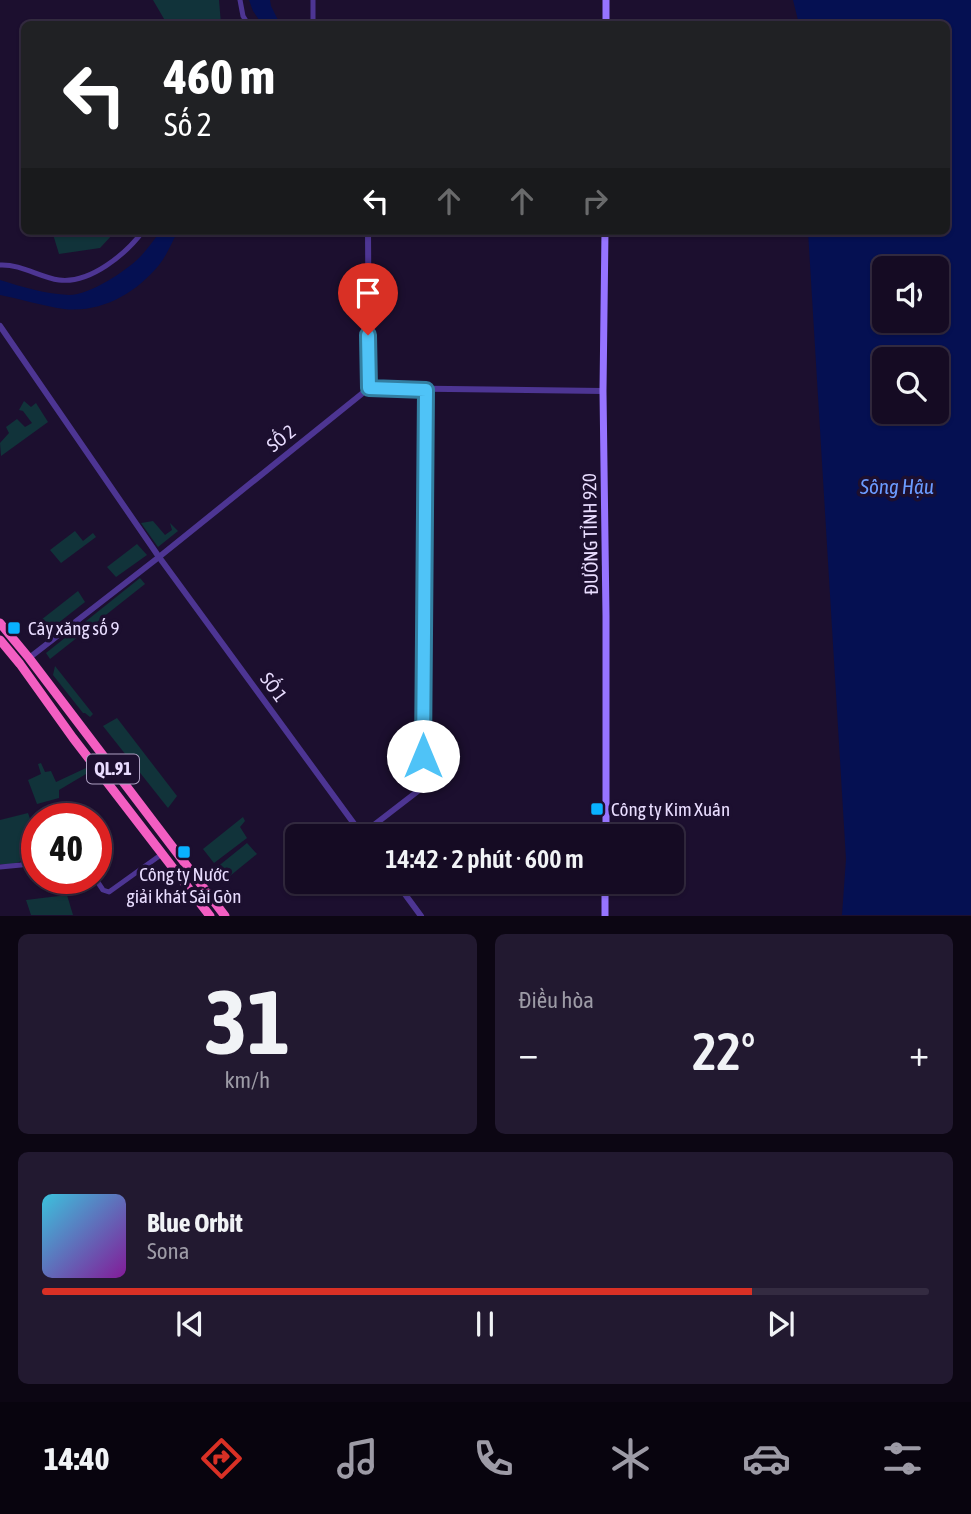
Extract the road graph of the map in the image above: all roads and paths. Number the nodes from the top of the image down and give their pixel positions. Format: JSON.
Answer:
{"nodes":[{"id":1,"x":240,"y":0,"type":"edge"},
{"id":2,"x":313,"y":0,"type":"edge"},
{"id":3,"x":606,"y":0,"type":"edge"},
{"id":4,"x":246,"y":21,"type":"edge"},
{"id":5,"x":313,"y":21,"type":"edge"},
{"id":6,"x":606,"y":21,"type":"edge"},
{"id":7,"x":140,"y":235,"type":"edge"},
{"id":8,"x":368,"y":235,"type":"edge"},
{"id":9,"x":604,"y":235,"type":"edge"},
{"id":10,"x":0,"y":265,"type":"edge"},
{"id":11,"x":0,"y":326,"type":"edge"},
{"id":12,"x":369,"y":388,"type":"junction"},
{"id":13,"x":426,"y":390,"type":"junction"},
{"id":14,"x":603,"y":391,"type":"junction"},
{"id":15,"x":159,"y":556,"type":"junction"},
{"id":16,"x":0,"y":623,"type":"edge"},
{"id":17,"x":0,"y":640,"type":"edge"},
{"id":18,"x":29,"y":658,"type":"junction"},
{"id":19,"x":20,"y":664,"type":"junction"},
{"id":20,"x":353,"y":824,"type":"edge"},
{"id":21,"x":377,"y":824,"type":"edge"},
{"id":22,"x":606,"y":824,"type":"edge"},
{"id":23,"x":162,"y":854,"type":"junction"},
{"id":24,"x":21,"y":865,"type":"edge"},
{"id":25,"x":0,"y":867,"type":"edge"},
{"id":26,"x":112,"y":890,"type":"edge"},
{"id":27,"x":405,"y":894,"type":"edge"},
{"id":28,"x":605,"y":894,"type":"edge"},
{"id":29,"x":210,"y":915,"type":"edge"},
{"id":30,"x":225,"y":915,"type":"edge"},
{"id":31,"x":421,"y":915,"type":"edge"},
{"id":32,"x":604,"y":915,"type":"edge"}],
"edges":[{"from":1,"to":4,"type":"street"},
{"from":2,"to":5,"type":"street"},
{"from":3,"to":6,"type":"main road"},
{"from":7,"to":10,"type":"street"},
{"from":8,"to":12,"type":"street"},
{"from":9,"to":14,"type":"main road","name":"ĐƯỜNG TỈNH 920"},
{"from":11,"to":15,"type":"street","name":"SỐ 1"},
{"from":12,"to":13,"type":"street"},
{"from":12,"to":15,"type":"street","name":"SỐ 2"},
{"from":13,"to":14,"type":"street"},
{"from":13,"to":21,"type":"street"},
{"from":14,"to":22,"type":"main road","name":"ĐƯỜNG TỈNH 920"},
{"from":15,"to":18,"type":"street","name":"SỐ 2"},
{"from":15,"to":20,"type":"street","name":"SỐ 1"},
{"from":16,"to":18,"type":"highway","number":"QL.91"},
{"from":17,"to":19,"type":"highway","number":"QL.91"},
{"from":18,"to":19,"type":"highway"},
{"from":18,"to":30,"type":"highway","number":"QL.91"},
{"from":19,"to":23,"type":"highway","number":"QL.91"},
{"from":23,"to":26,"type":"street"},
{"from":23,"to":29,"type":"highway","number":"QL.91"},
{"from":24,"to":25,"type":"street"},
{"from":27,"to":31,"type":"street"},
{"from":28,"to":32,"type":"main road"}]}
